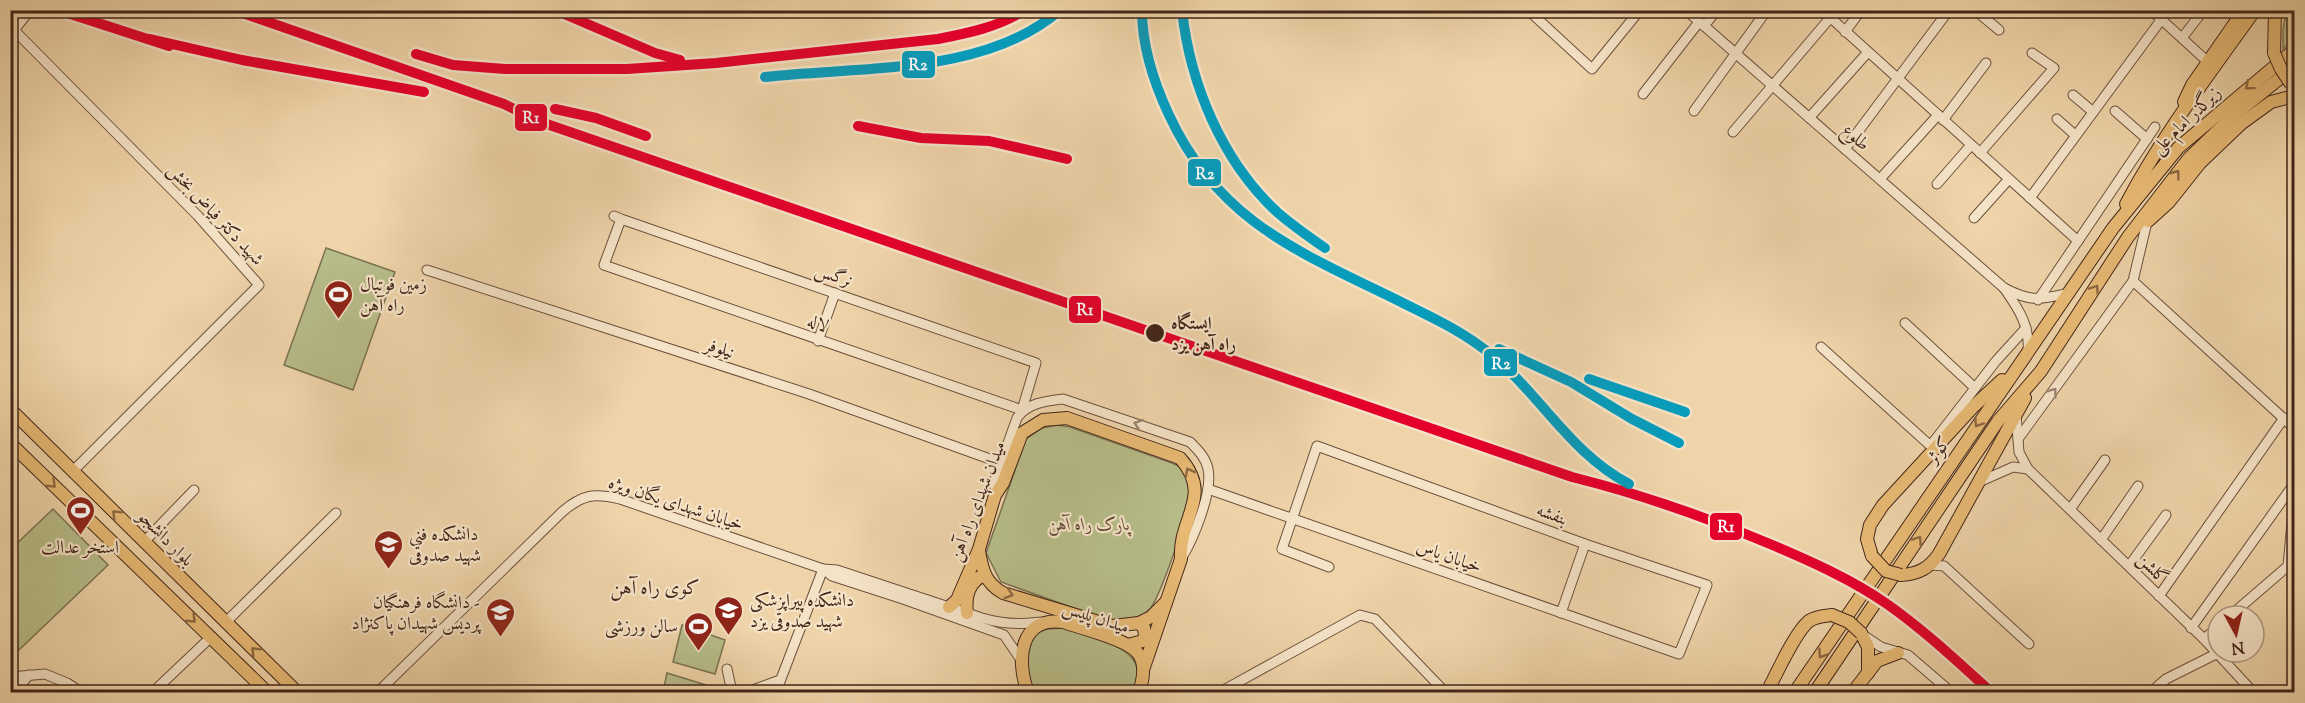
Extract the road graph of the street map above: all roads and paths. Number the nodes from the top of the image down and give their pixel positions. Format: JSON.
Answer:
{"nodes":[{"id":1,"x":30,"y":10,"type":"edge"},
{"id":2,"x":1528,"y":10,"type":"edge"},
{"id":3,"x":1640,"y":10,"type":"edge"},
{"id":4,"x":1686,"y":10,"type":"edge"},
{"id":5,"x":1717,"y":10,"type":"edge"},
{"id":6,"x":1767,"y":10,"type":"edge"},
{"id":7,"x":1822,"y":10,"type":"edge"},
{"id":8,"x":1861,"y":10,"type":"edge"},
{"id":9,"x":1948,"y":10,"type":"edge"},
{"id":10,"x":1976,"y":10,"type":"edge"},
{"id":11,"x":2151,"y":10,"type":"edge"},
{"id":12,"x":2276,"y":10,"type":"edge"},
{"id":13,"x":2249,"y":14,"type":"edge"},
{"id":14,"x":2199,"y":16,"type":"dead end"},
{"id":15,"x":1830,"y":18,"type":"junction"},
{"id":16,"x":2161,"y":20,"type":"junction"},
{"id":17,"x":1701,"y":24,"type":"junction"},
{"id":18,"x":2000,"y":30,"type":"dead end"},
{"id":19,"x":1845,"y":32,"type":"junction"},
{"id":20,"x":12,"y":33,"type":"edge"},
{"id":21,"x":2182,"y":38,"type":"junction"},
{"id":22,"x":2295,"y":50,"type":"edge"},
{"id":23,"x":1868,"y":52,"type":"junction"},
{"id":24,"x":2032,"y":52,"type":"dead end"},
{"id":25,"x":1736,"y":54,"type":"junction"},
{"id":26,"x":2208,"y":62,"type":"junction"},
{"id":27,"x":1986,"y":63,"type":"dead end"},
{"id":28,"x":2295,"y":67,"type":"edge"},
{"id":29,"x":1899,"y":80,"type":"junction"},
{"id":30,"x":1772,"y":86,"type":"junction"},
{"id":31,"x":2293,"y":89,"type":"edge"},
{"id":32,"x":1643,"y":94,"type":"dead end"},
{"id":33,"x":2073,"y":95,"type":"dead end"},
{"id":34,"x":1694,"y":111,"type":"dead end"},
{"id":35,"x":2092,"y":111,"type":"junction"},
{"id":36,"x":2115,"y":111,"type":"dead end"},
{"id":37,"x":1940,"y":117,"type":"junction"},
{"id":38,"x":1809,"y":118,"type":"junction"},
{"id":39,"x":2057,"y":119,"type":"dead end"},
{"id":40,"x":2155,"y":127,"type":"dead end"},
{"id":41,"x":1733,"y":132,"type":"dead end"},
{"id":42,"x":2169,"y":133,"type":"junction"},
{"id":43,"x":2075,"y":135,"type":"junction"},
{"id":44,"x":2147,"y":140,"type":"junction"},
{"id":45,"x":1971,"y":145,"type":"junction"},
{"id":46,"x":1845,"y":149,"type":"junction"},
{"id":47,"x":1980,"y":153,"type":"junction"},
{"id":48,"x":2141,"y":176,"type":"junction"},
{"id":49,"x":2123,"y":177,"type":"junction"},
{"id":50,"x":1880,"y":179,"type":"junction"},
{"id":51,"x":2009,"y":179,"type":"junction"},
{"id":52,"x":1937,"y":184,"type":"dead end"},
{"id":53,"x":2030,"y":198,"type":"junction"},
{"id":54,"x":617,"y":218,"type":"joint"},
{"id":55,"x":1974,"y":218,"type":"dead end"},
{"id":56,"x":2147,"y":222,"type":"junction"},
{"id":57,"x":2113,"y":228,"type":"junction"},
{"id":58,"x":2128,"y":237,"type":"junction"},
{"id":59,"x":2078,"y":241,"type":"junction"},
{"id":60,"x":427,"y":270,"type":"dead end"},
{"id":61,"x":2133,"y":281,"type":"junction"},
{"id":62,"x":2004,"y":288,"type":"junction"},
{"id":63,"x":835,"y":293,"type":"junction"},
{"id":64,"x":2070,"y":293,"type":"junction"},
{"id":65,"x":2038,"y":300,"type":"junction"},
{"id":66,"x":1905,"y":323,"type":"dead end"},
{"id":67,"x":2026,"y":328,"type":"junction"},
{"id":68,"x":818,"y":341,"type":"junction"},
{"id":69,"x":1821,"y":347,"type":"dead end"},
{"id":70,"x":2026,"y":356,"type":"junction"},
{"id":71,"x":2041,"y":371,"type":"junction"},
{"id":72,"x":1976,"y":388,"type":"junction"},
{"id":73,"x":10,"y":409,"type":"edge"},
{"id":74,"x":1022,"y":410,"type":"junction"},
{"id":75,"x":2016,"y":414,"type":"junction"},
{"id":76,"x":2284,"y":418,"type":"junction"},
{"id":77,"x":2295,"y":428,"type":"edge"},
{"id":78,"x":2018,"y":439,"type":"junction"},
{"id":79,"x":10,"y":443,"type":"edge"},
{"id":80,"x":1932,"y":448,"type":"junction"},
{"id":81,"x":2105,"y":460,"type":"dead end"},
{"id":82,"x":1000,"y":463,"type":"junction"},
{"id":83,"x":2028,"y":468,"type":"junction"},
{"id":84,"x":73,"y":471,"type":"junction"},
{"id":85,"x":1979,"y":482,"type":"junction"},
{"id":86,"x":2295,"y":484,"type":"edge"},
{"id":87,"x":2138,"y":486,"type":"dead end"},
{"id":88,"x":1208,"y":489,"type":"junction"},
{"id":89,"x":194,"y":490,"type":"dead end"},
{"id":90,"x":995,"y":495,"type":"junction"},
{"id":91,"x":2295,"y":501,"type":"edge"},
{"id":92,"x":2071,"y":508,"type":"junction"},
{"id":93,"x":336,"y":513,"type":"dead end"},
{"id":94,"x":2166,"y":515,"type":"dead end"},
{"id":95,"x":1292,"y":518,"type":"junction"},
{"id":96,"x":2101,"y":540,"type":"junction"},
{"id":97,"x":144,"y":542,"type":"junction"},
{"id":98,"x":1586,"y":544,"type":"junction"},
{"id":99,"x":979,"y":549,"type":"junction"},
{"id":100,"x":1181,"y":559,"type":"junction"},
{"id":101,"x":1931,"y":565,"type":"junction"},
{"id":102,"x":2129,"y":566,"type":"junction"},
{"id":103,"x":1329,"y":567,"type":"dead end"},
{"id":104,"x":822,"y":568,"type":"junction"},
{"id":105,"x":984,"y":575,"type":"junction"},
{"id":106,"x":2158,"y":596,"type":"junction"},
{"id":107,"x":1169,"y":598,"type":"junction"},
{"id":108,"x":2244,"y":604,"type":"edge"},
{"id":109,"x":949,"y":607,"type":"junction"},
{"id":110,"x":967,"y":613,"type":"junction"},
{"id":111,"x":1561,"y":613,"type":"junction"},
{"id":112,"x":226,"y":622,"type":"junction"},
{"id":113,"x":1043,"y":622,"type":"junction"},
{"id":114,"x":1139,"y":623,"type":"junction"},
{"id":115,"x":2191,"y":628,"type":"junction"},
{"id":116,"x":1862,"y":634,"type":"junction"},
{"id":117,"x":211,"y":637,"type":"junction"},
{"id":118,"x":2204,"y":639,"type":"joint"},
{"id":119,"x":2206,"y":642,"type":"edge"},
{"id":120,"x":2029,"y":644,"type":"dead end"},
{"id":121,"x":1128,"y":645,"type":"junction"},
{"id":122,"x":1898,"y":653,"type":"junction"},
{"id":123,"x":1679,"y":654,"type":"joint"},
{"id":124,"x":2206,"y":659,"type":"edge"},
{"id":125,"x":1021,"y":660,"type":"junction"},
{"id":126,"x":2225,"y":664,"type":"edge"},
{"id":127,"x":1144,"y":667,"type":"junction"},
{"id":128,"x":727,"y":669,"type":"dead end"},
{"id":129,"x":1868,"y":674,"type":"junction"},
{"id":130,"x":29,"y":675,"type":"junction"},
{"id":131,"x":1022,"y":676,"type":"junction"},
{"id":132,"x":10,"y":677,"type":"edge"},
{"id":133,"x":780,"y":680,"type":"junction"},
{"id":134,"x":1142,"y":689,"type":"edge"},
{"id":135,"x":15,"y":693,"type":"edge"},
{"id":136,"x":81,"y":693,"type":"edge"},
{"id":137,"x":153,"y":693,"type":"edge"},
{"id":138,"x":267,"y":693,"type":"edge"},
{"id":139,"x":297,"y":693,"type":"edge"},
{"id":140,"x":378,"y":693,"type":"edge"},
{"id":141,"x":732,"y":693,"type":"edge"},
{"id":142,"x":747,"y":693,"type":"edge"},
{"id":143,"x":776,"y":693,"type":"edge"},
{"id":144,"x":1018,"y":693,"type":"edge"},
{"id":145,"x":1028,"y":693,"type":"edge"},
{"id":146,"x":1220,"y":693,"type":"edge"},
{"id":147,"x":1445,"y":693,"type":"edge"},
{"id":148,"x":1767,"y":693,"type":"edge"},
{"id":149,"x":1796,"y":693,"type":"edge"},
{"id":150,"x":1815,"y":693,"type":"edge"},
{"id":151,"x":1853,"y":693,"type":"edge"},
{"id":152,"x":1951,"y":693,"type":"edge"},
{"id":153,"x":2151,"y":693,"type":"edge"},
{"id":154,"x":2253,"y":693,"type":"edge"}],
"edges":[{"from":1,"to":20,"type":"street"},
{"from":2,"to":3,"type":"street"},
{"from":4,"to":17,"type":"street","name":"طلوع"},
{"from":5,"to":17,"type":"street"},
{"from":6,"to":25,"type":"street"},
{"from":7,"to":15,"type":"street"},
{"from":8,"to":19,"type":"street"},
{"from":9,"to":29,"type":"street"},
{"from":10,"to":18,"type":"street"},
{"from":11,"to":16,"type":"street"},
{"from":12,"to":31,"type":"main road","bridge":true},
{"from":13,"to":26,"type":"main road"},
{"from":13,"to":42,"type":"main road"},
{"from":14,"to":21,"type":"street"},
{"from":15,"to":19,"type":"street"},
{"from":15,"to":30,"type":"street"},
{"from":16,"to":21,"type":"street"},
{"from":16,"to":35,"type":"street"},
{"from":17,"to":25,"type":"street","name":"طلوع"},
{"from":17,"to":32,"type":"street"},
{"from":19,"to":23,"type":"street"},
{"from":20,"to":84,"type":"street","name":"شهید دکتر فیاض بخش"},
{"from":21,"to":26,"type":"street"},
{"from":22,"to":57,"type":"main road","name":"زیرگذر امام علی","one_way":true},
{"from":23,"to":29,"type":"street"},
{"from":23,"to":38,"type":"street"},
{"from":24,"to":47,"type":"street"},
{"from":25,"to":30,"type":"street","name":"طلوع"},
{"from":25,"to":34,"type":"street"},
{"from":26,"to":42,"type":"main road"},
{"from":27,"to":37,"type":"street"},
{"from":58,"to":28,"type":"main road","name":"زیرگذر امام علی","one_way":true},
{"from":29,"to":37,"type":"street"},
{"from":29,"to":46,"type":"street"},
{"from":30,"to":38,"type":"street","name":"طلوع"},
{"from":30,"to":41,"type":"street"},
{"from":31,"to":56,"type":"main road"},
{"from":33,"to":35,"type":"street"},
{"from":35,"to":43,"type":"street"},
{"from":36,"to":44,"type":"street"},
{"from":37,"to":45,"type":"street"},
{"from":37,"to":50,"type":"street"},
{"from":38,"to":46,"type":"street","name":"طلوع"},
{"from":39,"to":43,"type":"street"},
{"from":40,"to":44,"type":"street"},
{"from":42,"to":48,"type":"main road"},
{"from":43,"to":53,"type":"street"},
{"from":44,"to":49,"type":"street"},
{"from":45,"to":47,"type":"street"},
{"from":45,"to":52,"type":"street"},
{"from":46,"to":50,"type":"street","name":"طلوع"},
{"from":47,"to":51,"type":"street"},
{"from":48,"to":49,"type":"street"},
{"from":48,"to":57,"type":"main road"},
{"from":49,"to":59,"type":"street"},
{"from":50,"to":62,"type":"street","name":"طلوع"},
{"from":51,"to":53,"type":"street"},
{"from":51,"to":55,"type":"street"},
{"from":53,"to":59,"type":"street"},
{"from":54,"to":63,"type":"street","name":"نرگس"},
{"from":54,"to":68,"type":"street","name":"لاله"},
{"from":56,"to":58,"type":"main road"},
{"from":56,"to":61,"type":"street"},
{"from":57,"to":64,"type":"main road","name":"کوثر"},
{"from":71,"to":58,"type":"main road","name":"کوثر","one_way":true},
{"from":59,"to":65,"type":"street"},
{"from":60,"to":82,"type":"street","name":"نیلوفر"},
{"from":61,"to":76,"type":"street"},
{"from":78,"to":61,"type":"street","one_way":true},
{"from":62,"to":65,"type":"street"},
{"from":62,"to":67,"type":"street"},
{"from":63,"to":68,"type":"street"},
{"from":63,"to":74,"type":"street","name":"نرگس"},
{"from":64,"to":65,"type":"street"},
{"from":64,"to":70,"type":"main road","name":"کوثر"},
{"from":66,"to":72,"type":"street"},
{"from":67,"to":70,"type":"street"},
{"from":67,"to":72,"type":"street"},
{"from":68,"to":74,"type":"street","name":"لاله"},
{"from":69,"to":80,"type":"street"},
{"from":70,"to":80,"type":"main road"},
{"from":70,"to":149,"type":"main road","name":"کوثر","one_way":true},
{"from":71,"to":75,"type":"main road"},
{"from":150,"to":71,"type":"main road","name":"کوثر","one_way":true},
{"from":72,"to":80,"type":"street"},
{"from":73,"to":84,"type":"main road","name":"بلوار دانشجو"},
{"from":74,"to":82,"type":"street"},
{"from":88,"to":74,"type":"street","one_way":true},
{"from":75,"to":78,"type":"street"},
{"from":75,"to":85,"type":"main road"},
{"from":76,"to":77,"type":"street"},
{"from":76,"to":106,"type":"street"},
{"from":78,"to":83,"type":"street"},
{"from":79,"to":117,"type":"main road","one_way":true},
{"from":80,"to":101,"type":"main road","bridge":true},
{"from":81,"to":92,"type":"street"},
{"from":82,"to":90,"type":"street"},
{"from":83,"to":85,"type":"street"},
{"from":83,"to":92,"type":"street","name":"گلشن"},
{"from":97,"to":84,"type":"main road","name":"بلوار دانشجو","one_way":true},
{"from":85,"to":101,"type":"main road"},
{"from":86,"to":115,"type":"street"},
{"from":87,"to":96,"type":"street"},
{"from":88,"to":95,"type":"street","name":"خیابان یاس"},
{"from":88,"to":100,"type":"street"},
{"from":89,"to":97,"type":"street"},
{"from":90,"to":99,"type":"main road","name":"میدان شهدای راه آهن"},
{"from":100,"to":90,"type":"main road","name":"میدان شهدای راه آهن","one_way":true},
{"from":91,"to":108,"type":"street"},
{"from":92,"to":96,"type":"street","name":"گلشن"},
{"from":93,"to":112,"type":"street"},
{"from":94,"to":102,"type":"street"},
{"from":95,"to":98,"type":"street","name":"بنفشه"},
{"from":95,"to":103,"type":"street"},
{"from":95,"to":111,"type":"street","name":"خیابان یاس"},
{"from":96,"to":102,"type":"street","name":"گلشن"},
{"from":97,"to":112,"type":"main road","name":"بلوار دانشجو"},
{"from":98,"to":111,"type":"street"},
{"from":98,"to":123,"type":"street","name":"بنفشه"},
{"from":99,"to":105,"type":"main road"},
{"from":99,"to":109,"type":"main road","name":"میدان شهدای راه آهن"},
{"from":100,"to":107,"type":"main road","name":"میدان شهدای راه آهن"},
{"from":101,"to":120,"type":"street"},
{"from":102,"to":106,"type":"street","name":"گلشن"},
{"from":104,"to":109,"type":"street","name":"خیابان شهدای یگان ویژه"},
{"from":104,"to":125,"type":"street","name":"خیابان شهدای یگان ویژه"},
{"from":104,"to":133,"type":"street"},
{"from":104,"to":140,"type":"street","name":"خیابان شهدای یگان ویژه"},
{"from":105,"to":110,"type":"main road"},
{"from":105,"to":114,"type":"main road","one_way":true},
{"from":106,"to":115,"type":"street","name":"گلشن"},
{"from":107,"to":114,"type":"main road"},
{"from":107,"to":127,"type":"main road","name":"میدان شهدای راه آهن"},
{"from":109,"to":110,"type":"street","name":"خیابان شهدای یگان ویژه"},
{"from":110,"to":113,"type":"street","name":"خیابان شهدای یگان ویژه"},
{"from":111,"to":123,"type":"street","name":"خیابان یاس"},
{"from":139,"to":112,"type":"main road","name":"بلوار دانشجو","one_way":true},
{"from":113,"to":121,"type":"main road","name":"میدان پلیس"},
{"from":113,"to":125,"type":"main road","name":"میدان پلیس"},
{"from":114,"to":121,"type":"main road"},
{"from":115,"to":118,"type":"street","name":"گلشن"},
{"from":116,"to":122,"type":"street"},
{"from":116,"to":129,"type":"main road"},
{"from":116,"to":148,"type":"main road","bridge":true},
{"from":117,"to":137,"type":"street"},
{"from":117,"to":138,"type":"main road"},
{"from":118,"to":119,"type":"street","name":"گلشن"},
{"from":121,"to":127,"type":"main road","name":"میدان پلیس"},
{"from":122,"to":129,"type":"main road"},
{"from":122,"to":152,"type":"street"},
{"from":124,"to":153,"type":"street"},
{"from":125,"to":131,"type":"main road","name":"میدان پلیس"},
{"from":126,"to":154,"type":"street","name":"گلشن"},
{"from":127,"to":134,"type":"main road"},
{"from":128,"to":141,"type":"street"},
{"from":129,"to":151,"type":"main road"},
{"from":130,"to":132,"type":"street"},
{"from":130,"to":135,"type":"street"},
{"from":130,"to":136,"type":"street"},
{"from":131,"to":144,"type":"main road"},
{"from":131,"to":145,"type":"main road","name":"میدان پلیس"},
{"from":133,"to":142,"type":"street"},
{"from":133,"to":143,"type":"street"},
{"from":146,"to":147,"type":"street"}]}
